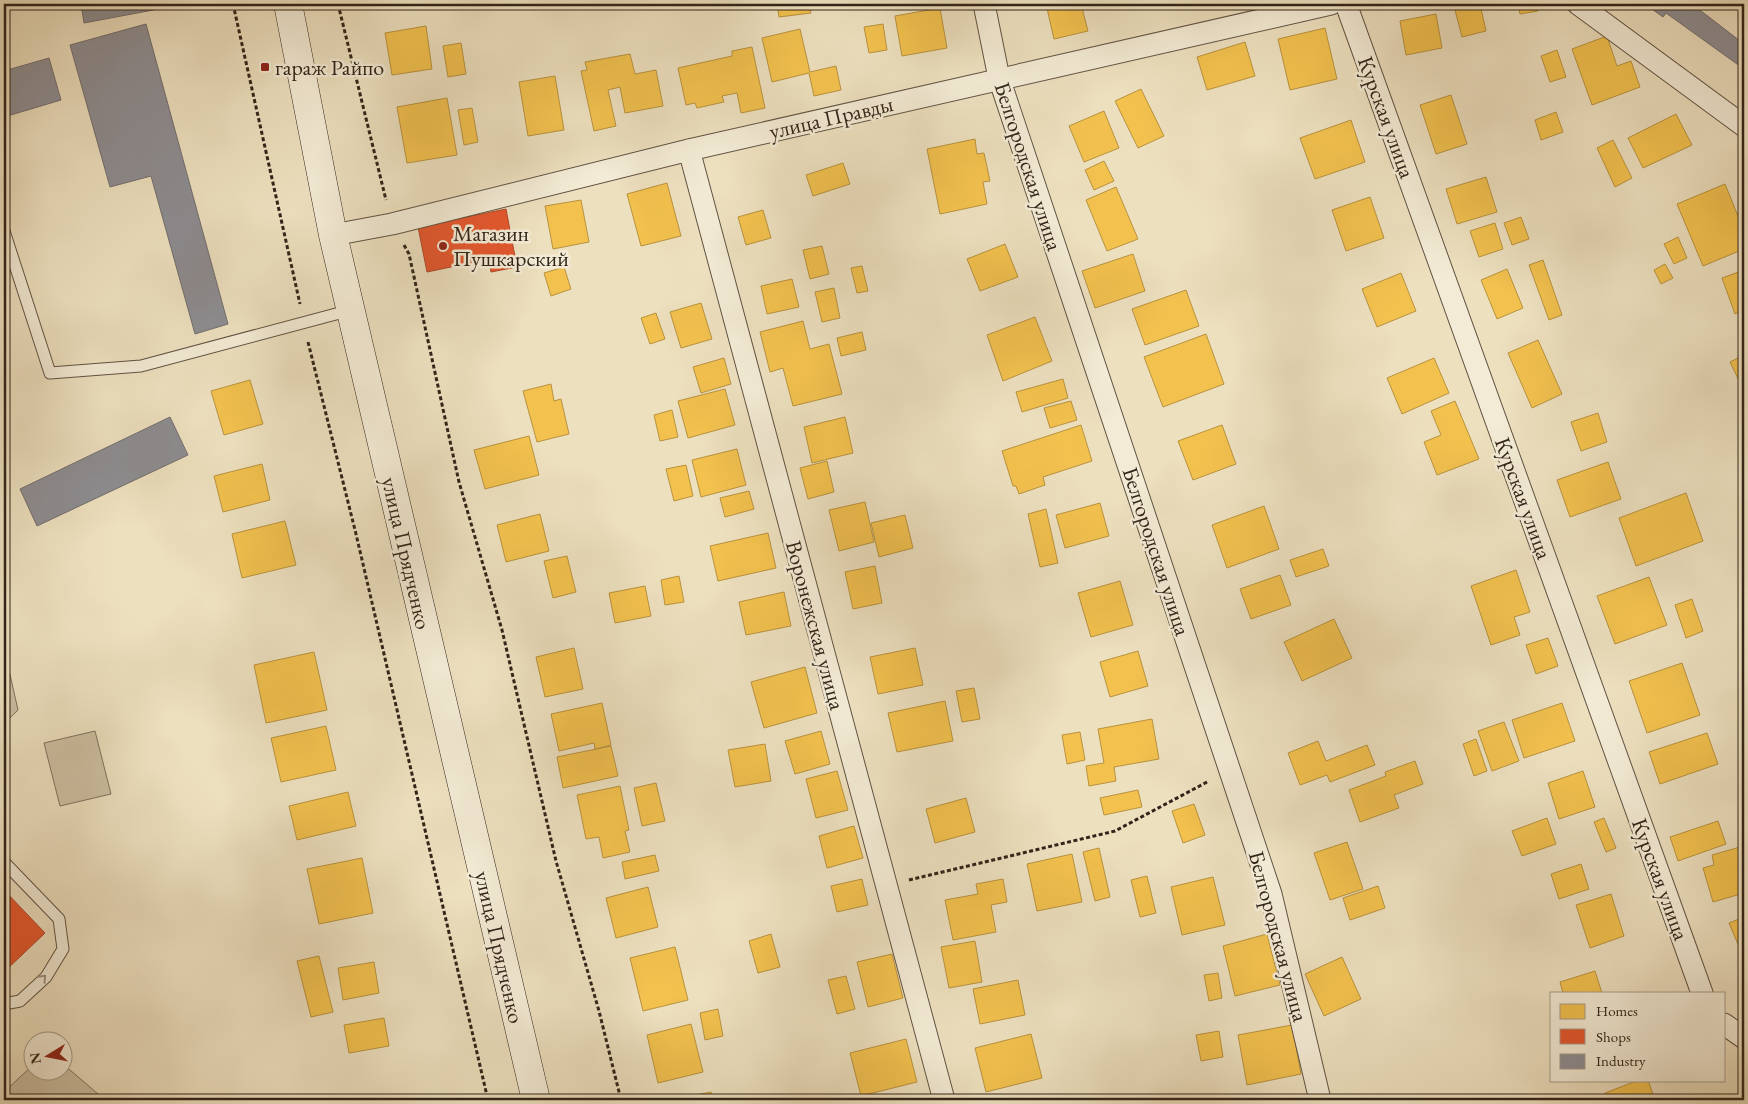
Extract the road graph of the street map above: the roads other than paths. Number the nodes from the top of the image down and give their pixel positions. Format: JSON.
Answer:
{"nodes":[{"id":1,"x":288,"y":4,"type":"edge"},
{"id":2,"x":984,"y":4,"type":"edge"},
{"id":3,"x":1331,"y":4,"type":"edge"},
{"id":4,"x":1346,"y":4,"type":"edge"},
{"id":5,"x":1578,"y":4,"type":"edge"},
{"id":6,"x":999,"y":78,"type":"junction"},
{"id":7,"x":1744,"y":126,"type":"edge"},
{"id":8,"x":689,"y":150,"type":"junction"},
{"id":9,"x":4,"y":231,"type":"edge"},
{"id":10,"x":333,"y":235,"type":"junction"},
{"id":11,"x":351,"y":310,"type":"junction"},
{"id":12,"x":4,"y":862,"type":"edge"},
{"id":13,"x":1702,"y":992,"type":"edge"},
{"id":14,"x":4,"y":1004,"type":"edge"},
{"id":15,"x":1726,"y":1025,"type":"edge"},
{"id":16,"x":1744,"y":1038,"type":"edge"},
{"id":17,"x":536,"y":1100,"type":"edge"},
{"id":18,"x":944,"y":1100,"type":"edge"},
{"id":19,"x":1320,"y":1100,"type":"edge"}],
"edges":[{"from":1,"to":10,"type":"main road","name":"улица Прядченко"},
{"from":2,"to":6,"type":"street","name":"Белгородская улица"},
{"from":3,"to":6,"type":"street","name":"улица Правды"},
{"from":4,"to":13,"type":"street","name":"Курская улица"},
{"from":5,"to":7,"type":"street"},
{"from":6,"to":8,"type":"street","name":"улица Правды"},
{"from":6,"to":19,"type":"street","name":"Белгородская улица"},
{"from":8,"to":10,"type":"street","name":"улица Правды"},
{"from":8,"to":18,"type":"street","name":"Воронежская улица"},
{"from":9,"to":11,"type":"lane"},
{"from":10,"to":11,"type":"main road","name":"улица Прядченко"},
{"from":11,"to":17,"type":"main road","name":"улица Прядченко"},
{"from":14,"to":12,"type":"lane","one_way":true},
{"from":15,"to":16,"type":"street"}]}
